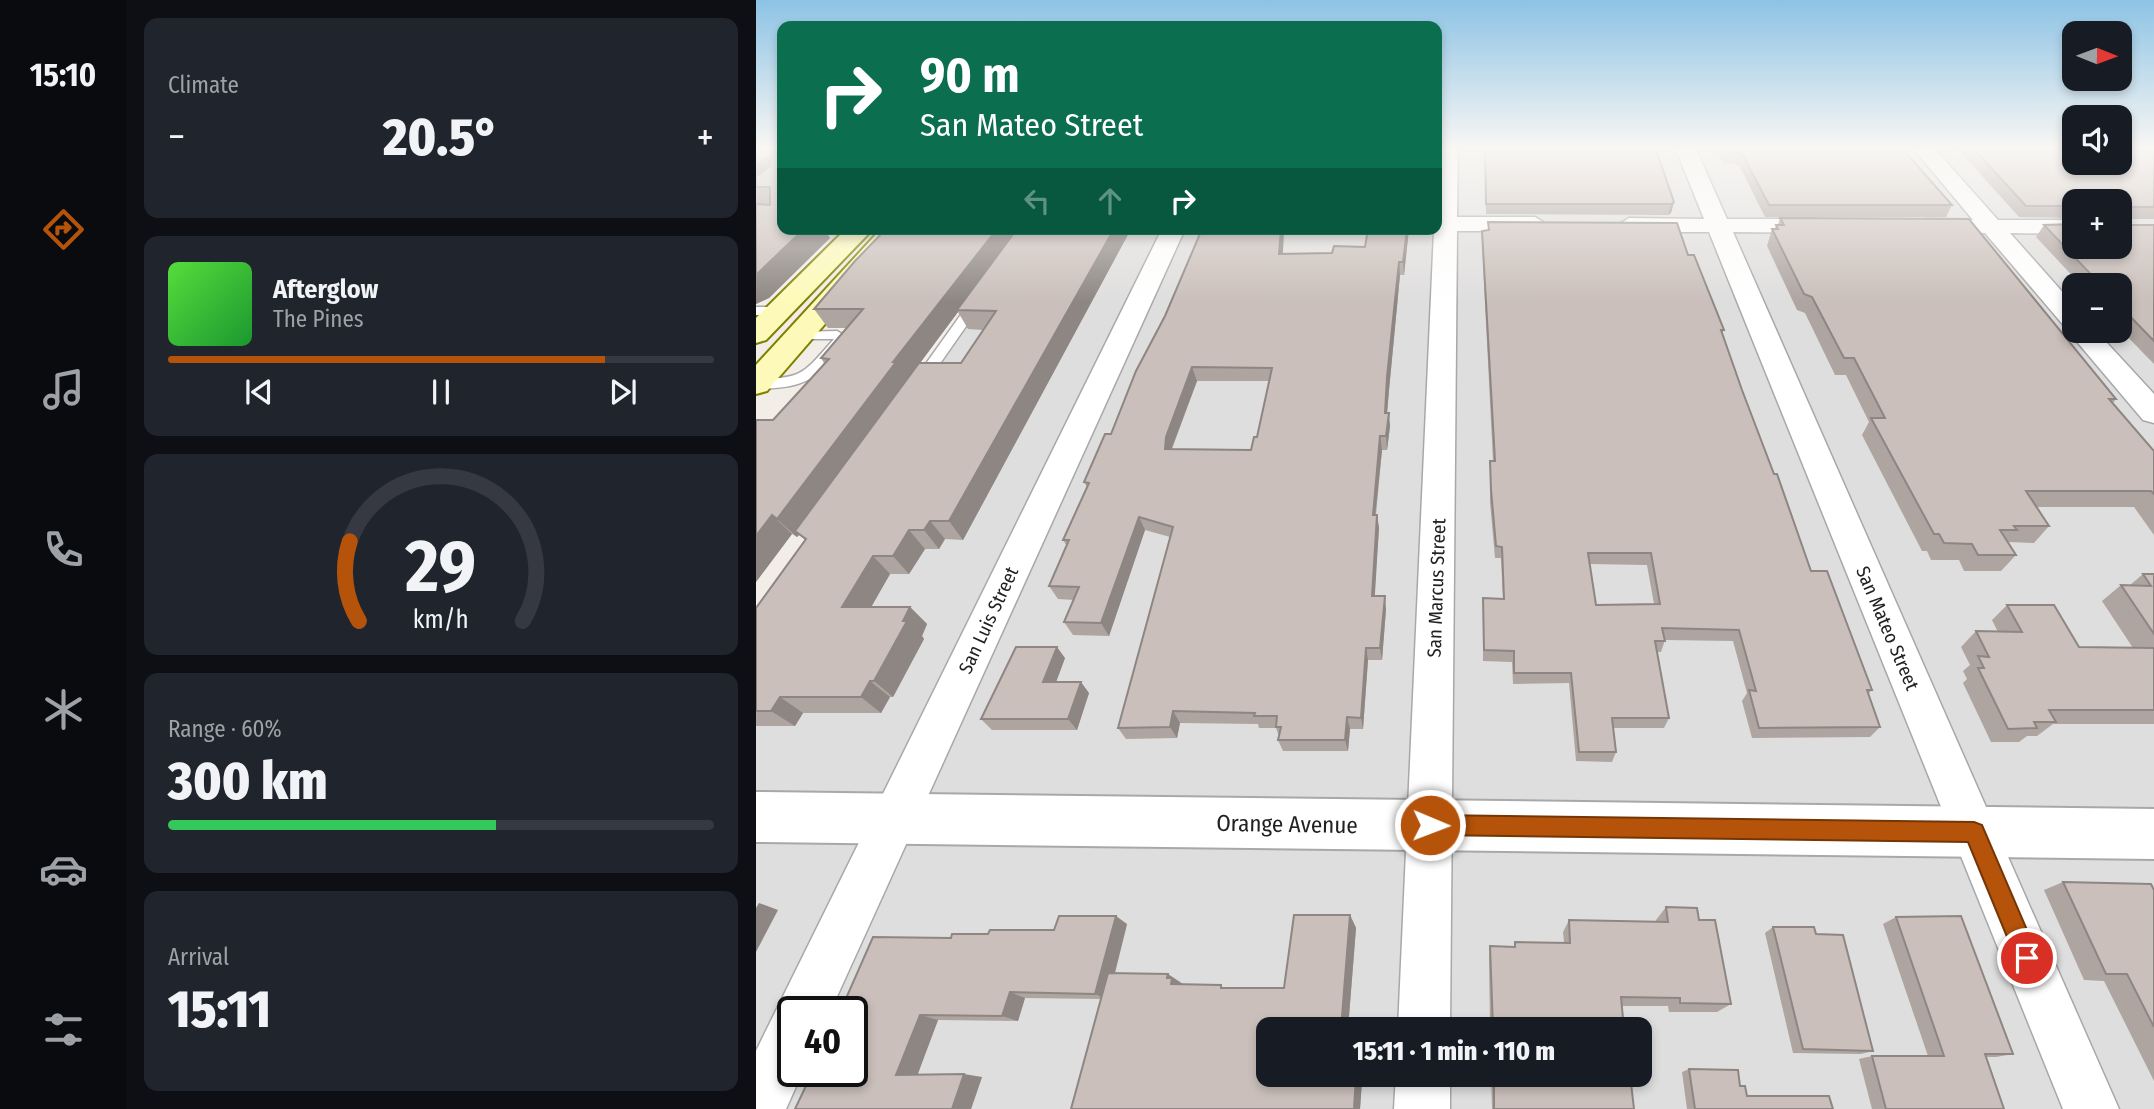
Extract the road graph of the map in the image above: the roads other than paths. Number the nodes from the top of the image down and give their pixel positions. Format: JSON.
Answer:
{"nodes":[{"id":1,"x":1707,"y":199,"type":"edge"},
{"id":2,"x":1967,"y":199,"type":"edge"},
{"id":3,"x":1442,"y":223,"type":"edge"},
{"id":4,"x":1553,"y":224,"type":"edge"},
{"id":5,"x":1607,"y":225,"type":"edge"},
{"id":6,"x":1718,"y":225,"type":"junction"},
{"id":7,"x":1841,"y":226,"type":"edge"},
{"id":8,"x":1909,"y":226,"type":"edge"},
{"id":9,"x":1992,"y":227,"type":"junction"},
{"id":10,"x":2062,"y":227,"type":"edge"},
{"id":11,"x":854,"y":235,"type":"edge"},
{"id":12,"x":890,"y":235,"type":"edge"},
{"id":13,"x":1171,"y":235,"type":"edge"},
{"id":14,"x":1441,"y":235,"type":"edge"},
{"id":15,"x":989,"y":286,"type":"edge"},
{"id":16,"x":2062,"y":307,"type":"edge"},
{"id":17,"x":767,"y":311,"type":"edge"},
{"id":18,"x":756,"y":334,"type":"edge"},
{"id":19,"x":799,"y":335,"type":"junction"},
{"id":20,"x":2093,"y":343,"type":"edge"},
{"id":21,"x":756,"y":384,"type":"edge"},
{"id":22,"x":909,"y":398,"type":"edge"},
{"id":23,"x":2154,"y":413,"type":"edge"},
{"id":24,"x":756,"y":817,"type":"edge"},
{"id":25,"x":894,"y":819,"type":"junction"},
{"id":26,"x":1430,"y":825,"type":"junction"},
{"id":27,"x":1974,"y":832,"type":"junction"},
{"id":28,"x":2154,"y":834,"type":"edge"},
{"id":29,"x":811,"y":996,"type":"edge"},
{"id":30,"x":1424,"y":1017,"type":"edge"},
{"id":31,"x":777,"y":1067,"type":"edge"},
{"id":32,"x":1423,"y":1087,"type":"edge"},
{"id":33,"x":757,"y":1109,"type":"edge"},
{"id":34,"x":1422,"y":1109,"type":"edge"},
{"id":35,"x":2091,"y":1109,"type":"edge"}],
"edges":[{"from":1,"to":6,"type":"street","name":"San Mateo Street"},
{"from":2,"to":9,"type":"street"},
{"from":3,"to":4,"type":"street"},
{"from":5,"to":6,"type":"street"},
{"from":6,"to":7,"type":"street"},
{"from":6,"to":27,"type":"street","name":"San Mateo Street"},
{"from":8,"to":9,"type":"street"},
{"from":9,"to":10,"type":"street"},
{"from":9,"to":16,"type":"street"},
{"from":11,"to":17,"type":"main road"},
{"from":12,"to":19,"type":"main road"},
{"from":13,"to":25,"type":"street","name":"San Luis Street"},
{"from":14,"to":26,"type":"street","name":"San Marcus Street"},
{"from":15,"to":22,"type":"lane"},
{"from":17,"to":18,"type":"main road"},
{"from":19,"to":21,"type":"main road"},
{"from":19,"to":21,"type":"lane"},
{"from":20,"to":23,"type":"street"},
{"from":24,"to":25,"type":"street","name":"Orange Avenue"},
{"from":25,"to":26,"type":"street","name":"Orange Avenue"},
{"from":25,"to":29,"type":"street","name":"San Luis Street"},
{"from":26,"to":27,"type":"street","name":"Orange Avenue"},
{"from":26,"to":30,"type":"street","name":"San Marcus Street"},
{"from":27,"to":28,"type":"street","name":"Orange Avenue"},
{"from":27,"to":35,"type":"street","name":"San Mateo Street"},
{"from":31,"to":33,"type":"street"},
{"from":32,"to":34,"type":"street"}]}
